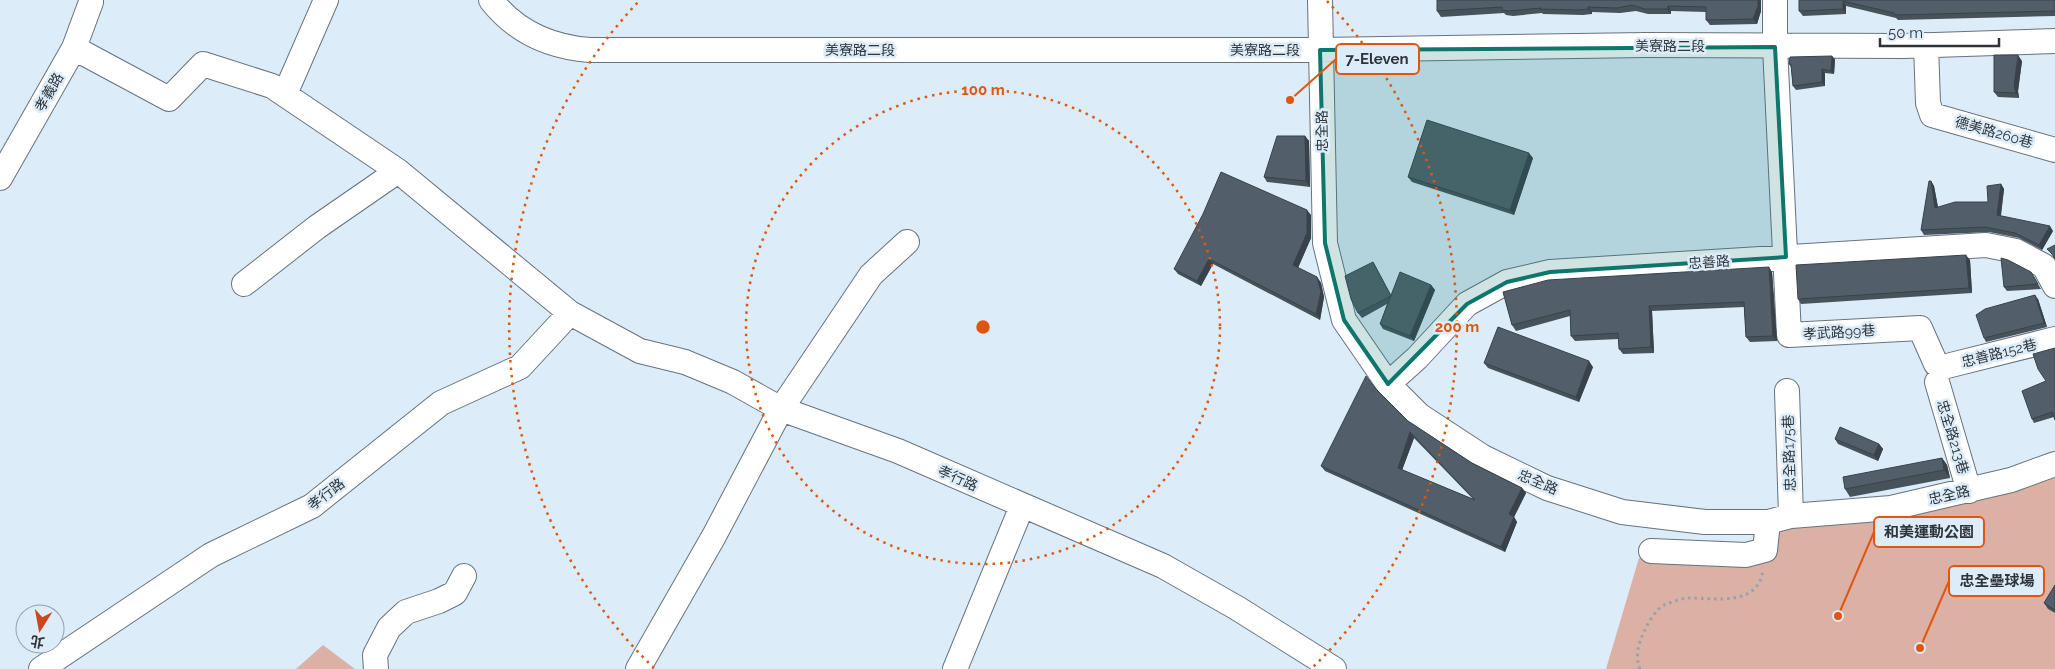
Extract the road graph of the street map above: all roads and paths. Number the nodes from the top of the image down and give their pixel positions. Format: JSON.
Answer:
{"nodes":[{"id":1,"x":326,"y":0,"type":"edge"},
{"id":2,"x":491,"y":0,"type":"edge"},
{"id":3,"x":1320,"y":0,"type":"edge"},
{"id":4,"x":1775,"y":0,"type":"edge"},
{"id":5,"x":85,"y":1,"type":"edge"},
{"id":6,"x":2055,"y":41,"type":"edge"},
{"id":7,"x":1926,"y":45,"type":"junction"},
{"id":8,"x":1775,"y":47,"type":"junction"},
{"id":9,"x":74,"y":48,"type":"junction"},
{"id":10,"x":1320,"y":50,"type":"junction"},
{"id":11,"x":285,"y":94,"type":"junction"},
{"id":12,"x":2055,"y":150,"type":"edge"},
{"id":13,"x":398,"y":171,"type":"junction"},
{"id":14,"x":0,"y":178,"type":"edge"},
{"id":15,"x":907,"y":242,"type":"dead end"},
{"id":16,"x":1786,"y":257,"type":"junction"},
{"id":17,"x":244,"y":284,"type":"dead end"},
{"id":18,"x":2055,"y":286,"type":"edge"},
{"id":19,"x":570,"y":313,"type":"junction"},
{"id":20,"x":2055,"y":339,"type":"edge"},
{"id":21,"x":1940,"y":375,"type":"junction"},
{"id":22,"x":1388,"y":384,"type":"junction"},
{"id":23,"x":1788,"y":391,"type":"dead end"},
{"id":24,"x":782,"y":409,"type":"junction"},
{"id":25,"x":2055,"y":464,"type":"edge"},
{"id":26,"x":1969,"y":491,"type":"junction"},
{"id":27,"x":1022,"y":506,"type":"junction"},
{"id":28,"x":1791,"y":516,"type":"junction"},
{"id":29,"x":1768,"y":522,"type":"junction"},
{"id":30,"x":1765,"y":550,"type":"junction"},
{"id":31,"x":1651,"y":551,"type":"dead end"},
{"id":32,"x":464,"y":576,"type":"dead end"},
{"id":33,"x":40,"y":669,"type":"edge"},
{"id":34,"x":376,"y":669,"type":"edge"},
{"id":35,"x":638,"y":669,"type":"edge"},
{"id":36,"x":955,"y":669,"type":"edge"},
{"id":37,"x":1334,"y":669,"type":"edge"},
{"id":38,"x":1640,"y":669,"type":"edge"}],
"edges":[{"from":1,"to":11,"type":"street"},
{"from":2,"to":10,"type":"street","name":"美寮路二段"},
{"from":3,"to":10,"type":"street","name":"忠全路"},
{"from":4,"to":8,"type":"street"},
{"from":5,"to":9,"type":"street","name":"孝義路"},
{"from":6,"to":7,"type":"street","name":"美寮路二段"},
{"from":7,"to":8,"type":"street","name":"美寮路二段"},
{"from":7,"to":12,"type":"street","name":"德美路260巷"},
{"from":8,"to":10,"type":"street","name":"美寮路二段"},
{"from":8,"to":16,"type":"street"},
{"from":9,"to":11,"type":"street","name":"孝行路"},
{"from":9,"to":14,"type":"street","name":"孝義路"},
{"from":10,"to":22,"type":"street","name":"忠全路"},
{"from":11,"to":13,"type":"street","name":"孝行路"},
{"from":13,"to":17,"type":"street"},
{"from":13,"to":19,"type":"street","name":"孝行路"},
{"from":15,"to":24,"type":"street"},
{"from":16,"to":18,"type":"street","name":"忠善路"},
{"from":16,"to":21,"type":"street","name":"孝武路99巷"},
{"from":16,"to":22,"type":"street","name":"忠善路"},
{"from":19,"to":24,"type":"street","name":"孝行路"},
{"from":19,"to":33,"type":"street","name":"孝行路"},
{"from":20,"to":21,"type":"street","name":"忠善路152巷"},
{"from":21,"to":26,"type":"street","name":"忠全路213巷"},
{"from":22,"to":29,"type":"street","name":"忠全路"},
{"from":23,"to":28,"type":"street","name":"忠全路175巷"},
{"from":24,"to":27,"type":"street","name":"孝行路"},
{"from":24,"to":35,"type":"street"},
{"from":25,"to":26,"type":"street","name":"忠全路"},
{"from":26,"to":28,"type":"street","name":"忠全路"},
{"from":27,"to":36,"type":"street"},
{"from":27,"to":37,"type":"street","name":"孝行路"},
{"from":28,"to":29,"type":"street","name":"忠全路"},
{"from":29,"to":30,"type":"street"},
{"from":30,"to":31,"type":"street"},
{"from":30,"to":38,"type":"path"},
{"from":32,"to":34,"type":"street"}]}
